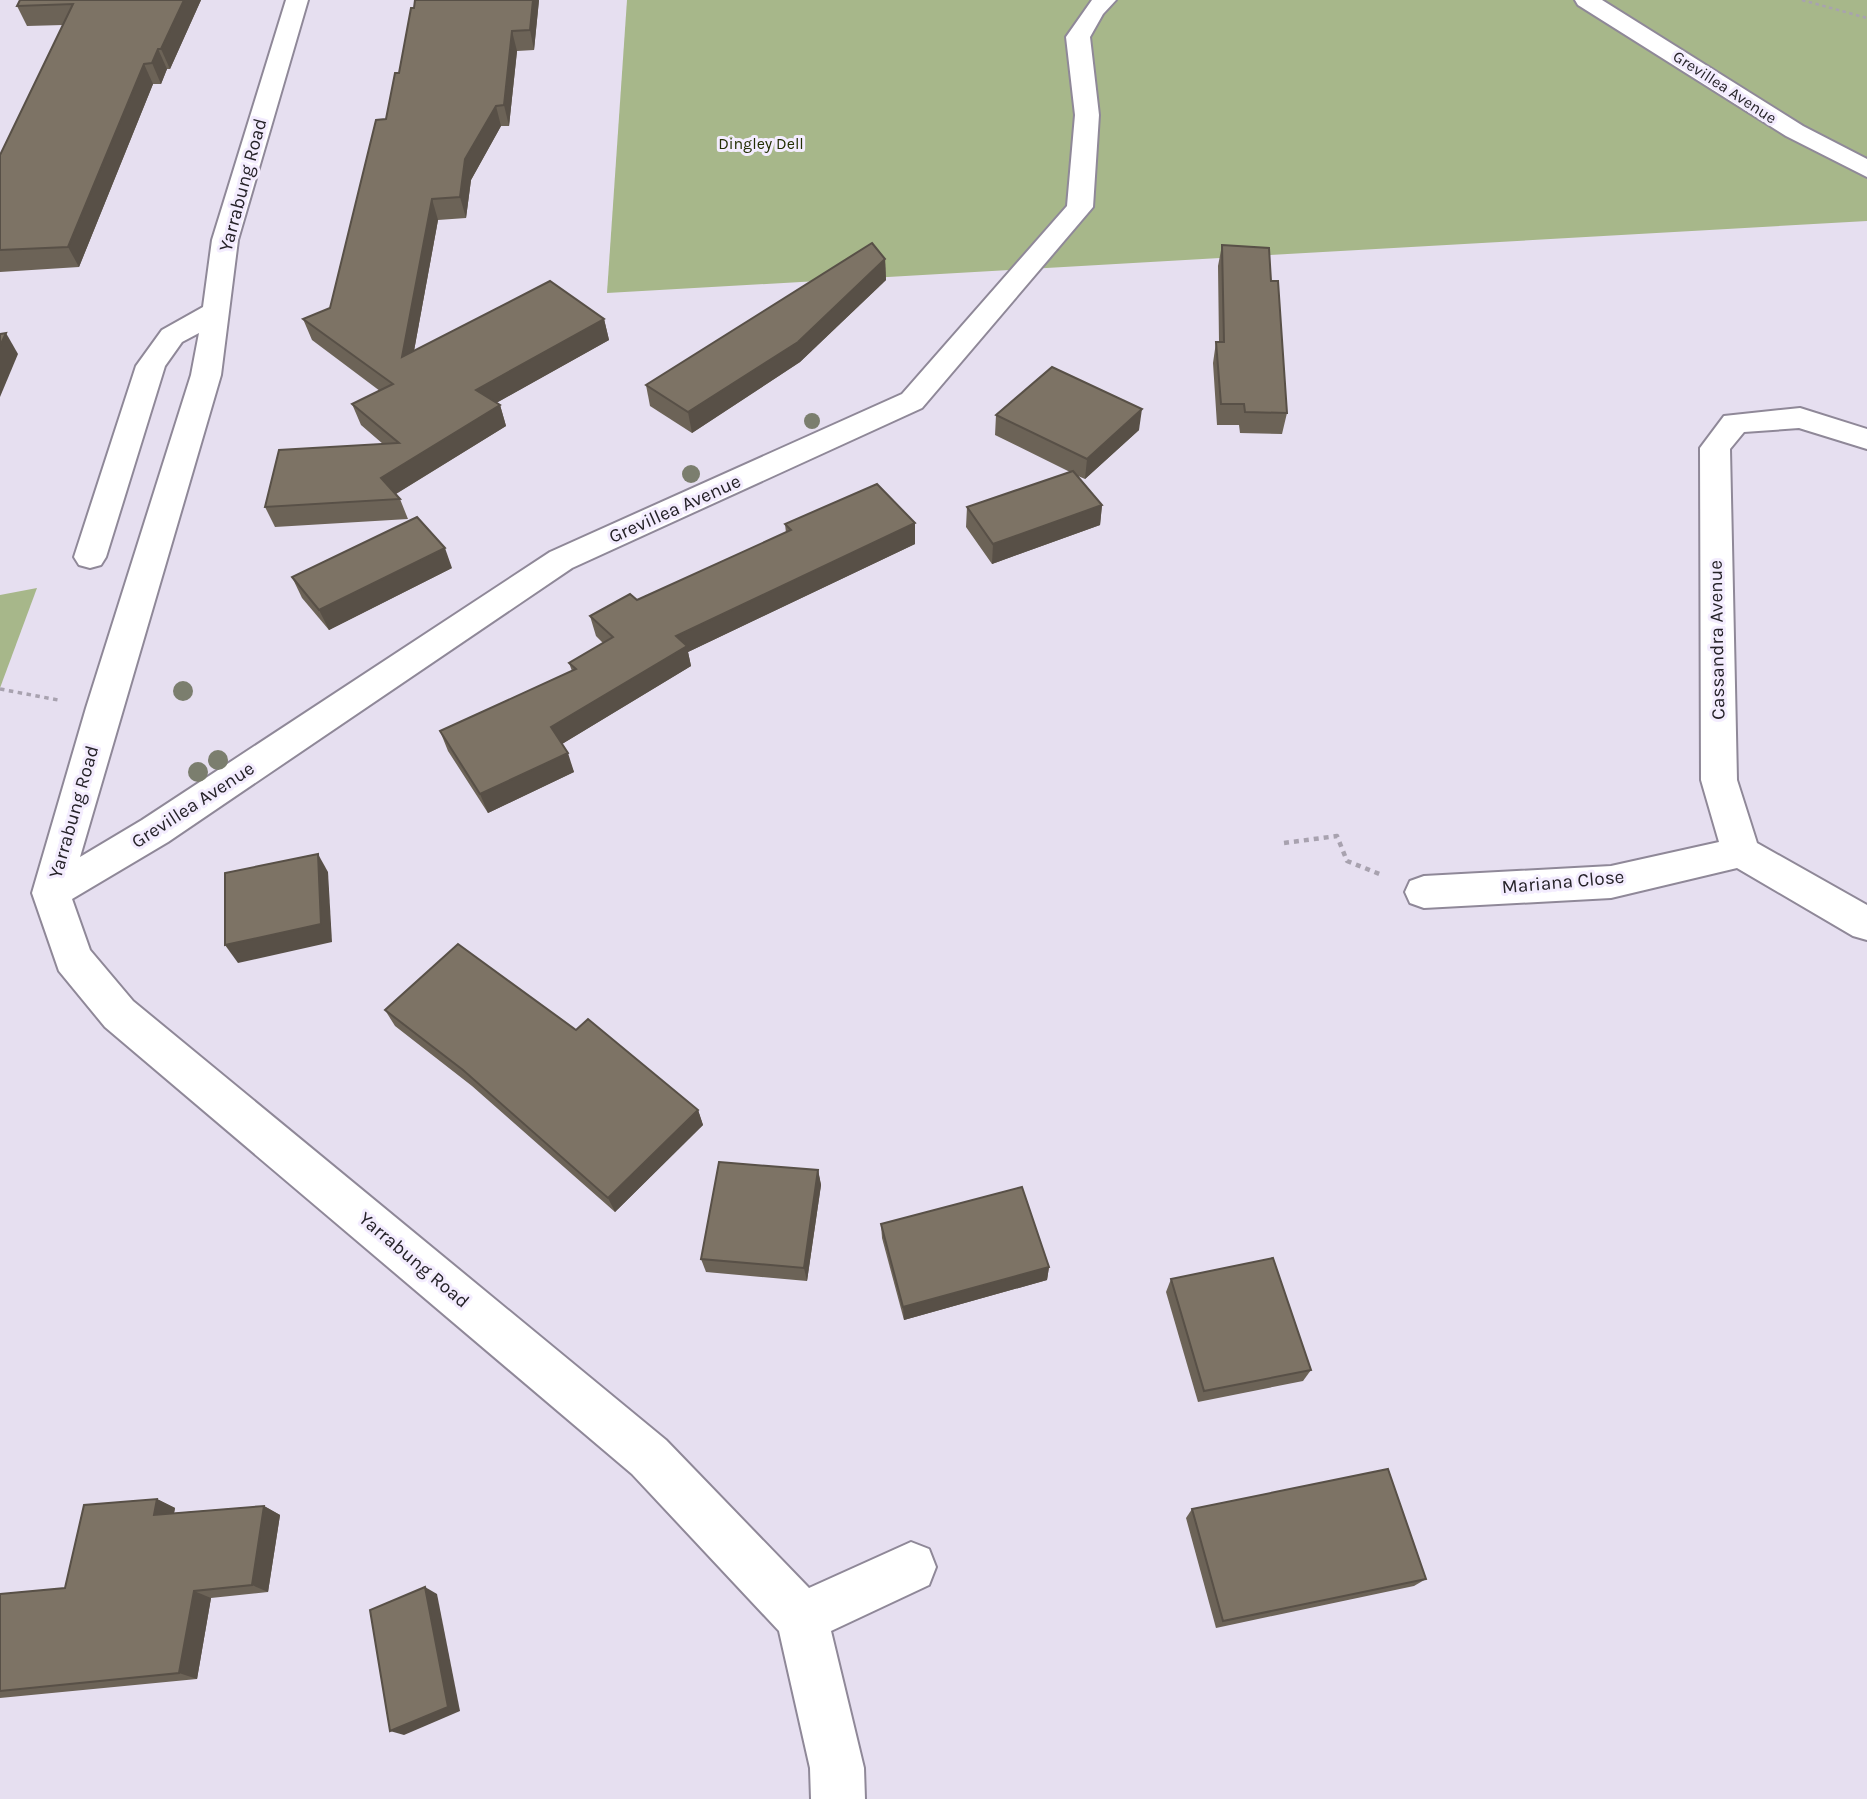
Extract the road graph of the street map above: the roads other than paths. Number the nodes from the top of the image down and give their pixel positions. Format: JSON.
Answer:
{"nodes":[{"id":1,"x":297,"y":0,"type":"edge"},
{"id":2,"x":1105,"y":0,"type":"edge"},
{"id":3,"x":1586,"y":0,"type":"edge"},
{"id":4,"x":1867,"y":169,"type":"edge"},
{"id":5,"x":217,"y":311,"type":"junction"},
{"id":6,"x":1867,"y":439,"type":"edge"},
{"id":7,"x":90,"y":557,"type":"dead end"},
{"id":8,"x":1741,"y":852,"type":"junction"},
{"id":9,"x":1424,"y":892,"type":"road end"},
{"id":10,"x":51,"y":893,"type":"junction"},
{"id":11,"x":1867,"y":924,"type":"edge"},
{"id":12,"x":911,"y":1567,"type":"dead end"},
{"id":13,"x":802,"y":1618,"type":"junction"},
{"id":14,"x":838,"y":1799,"type":"edge"}],
"edges":[{"from":1,"to":5,"type":"street","name":"Yarrabung Road"},
{"from":2,"to":10,"type":"street","name":"Grevillea Avenue"},
{"from":3,"to":4,"type":"street","name":"Grevillea Avenue"},
{"from":5,"to":7,"type":"street"},
{"from":5,"to":10,"type":"street","name":"Yarrabung Road"},
{"from":6,"to":8,"type":"street","name":"Cassandra Avenue"},
{"from":8,"to":9,"type":"street","name":"Mariana Close"},
{"from":8,"to":11,"type":"street"},
{"from":10,"to":13,"type":"street","name":"Yarrabung Road"},
{"from":12,"to":13,"type":"street"},
{"from":13,"to":14,"type":"street"}]}
